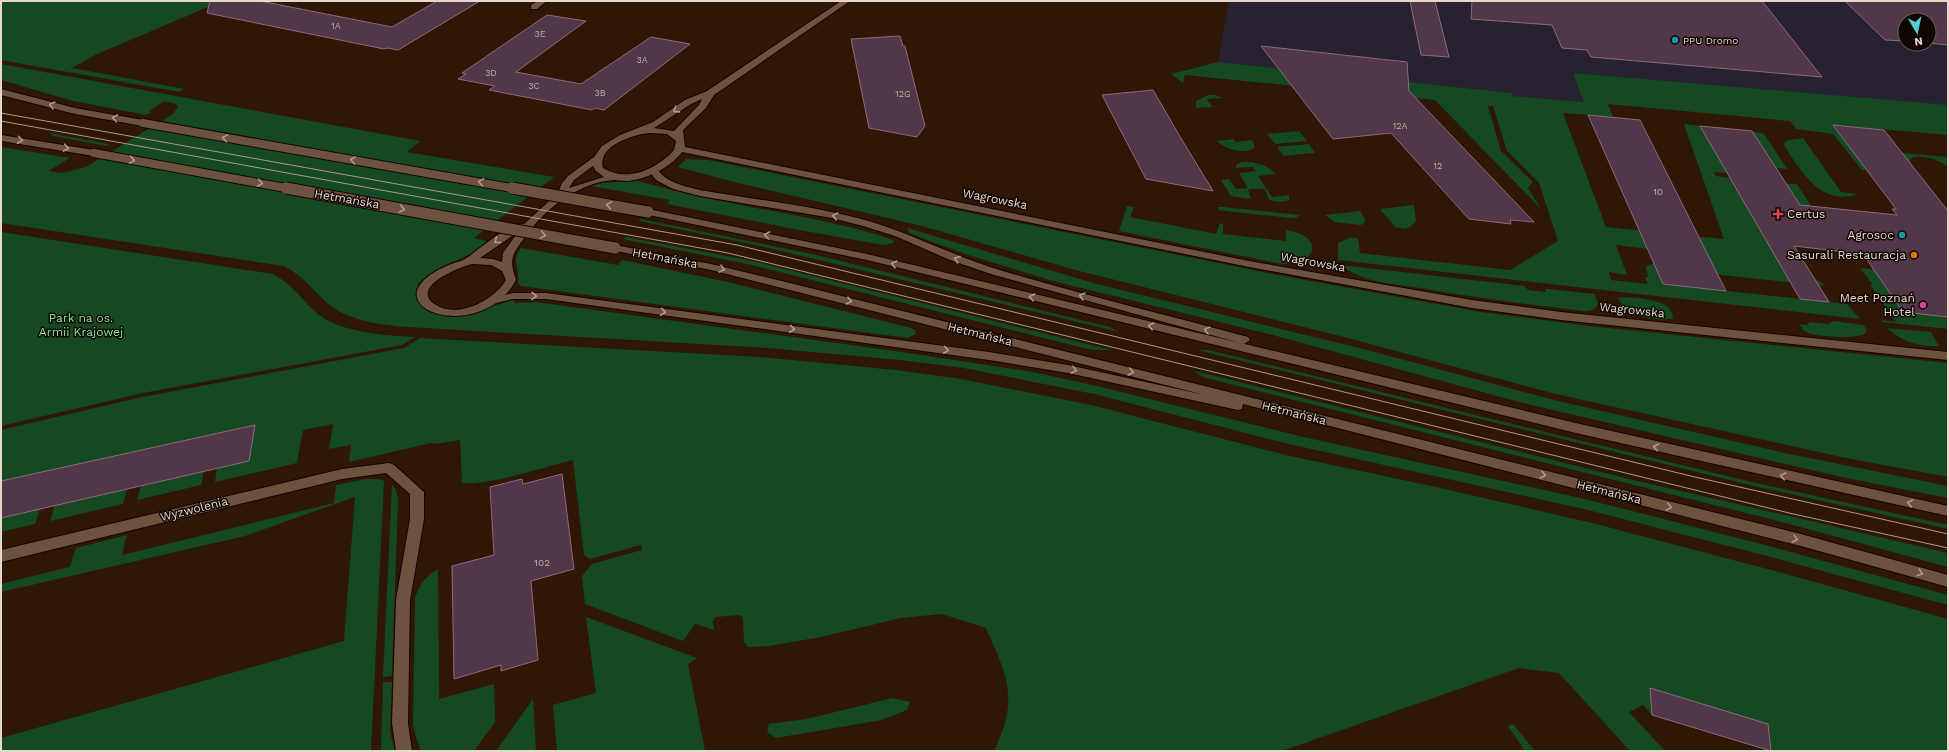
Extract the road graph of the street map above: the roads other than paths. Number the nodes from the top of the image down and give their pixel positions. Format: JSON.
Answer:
{"nodes":[{"id":1,"x":543,"y":1,"type":"edge"},
{"id":2,"x":846,"y":1,"type":"edge"},
{"id":3,"x":534,"y":7,"type":"dead end"},
{"id":4,"x":1,"y":92,"type":"edge"},
{"id":5,"x":710,"y":93,"type":"junction"},
{"id":6,"x":641,"y":130,"type":"junction"},
{"id":7,"x":1,"y":138,"type":"edge"},
{"id":8,"x":680,"y":145,"type":"junction"},
{"id":9,"x":597,"y":158,"type":"junction"},
{"id":10,"x":654,"y":171,"type":"junction"},
{"id":11,"x":617,"y":177,"type":"junction"},
{"id":12,"x":563,"y":194,"type":"junction"},
{"id":13,"x":531,"y":221,"type":"junction"},
{"id":14,"x":461,"y":264,"type":"junction"},
{"id":15,"x":507,"y":268,"type":"junction"},
{"id":16,"x":496,"y":300,"type":"junction"},
{"id":17,"x":1948,"y":356,"type":"edge"},
{"id":18,"x":1515,"y":413,"type":"junction"},
{"id":19,"x":1518,"y":469,"type":"junction"},
{"id":20,"x":1948,"y":511,"type":"edge"},
{"id":21,"x":1,"y":556,"type":"edge"},
{"id":22,"x":1948,"y":581,"type":"edge"},
{"id":23,"x":404,"y":751,"type":"edge"}],
"edges":[{"from":1,"to":3,"type":"street"},
{"from":2,"to":5,"type":"street"},
{"from":18,"to":4,"type":"street","one_way":true,"bridge":true},
{"from":5,"to":6,"type":"street","one_way":true},
{"from":5,"to":8,"type":"street"},
{"from":6,"to":8,"type":"street","name":"Wagrowska"},
{"from":6,"to":9,"type":"street"},
{"from":7,"to":19,"type":"street","name":"Hetmańska","one_way":true,"bridge":true},
{"from":8,"to":10,"type":"street"},
{"from":8,"to":17,"type":"street","name":"Wagrowska"},
{"from":9,"to":11,"type":"street"},
{"from":9,"to":12,"type":"street"},
{"from":10,"to":11,"type":"street"},
{"from":18,"to":10,"type":"street","one_way":true},
{"from":11,"to":12,"type":"street"},
{"from":12,"to":13,"type":"street"},
{"from":13,"to":14,"type":"street","one_way":true},
{"from":13,"to":15,"type":"street"},
{"from":14,"to":15,"type":"street"},
{"from":14,"to":16,"type":"street"},
{"from":15,"to":16,"type":"street"},
{"from":16,"to":19,"type":"street","one_way":true},
{"from":20,"to":18,"type":"street","one_way":true},
{"from":19,"to":22,"type":"street","name":"Hetmańska","one_way":true},
{"from":21,"to":23,"type":"street","name":"Wyzwolenia"}]}
